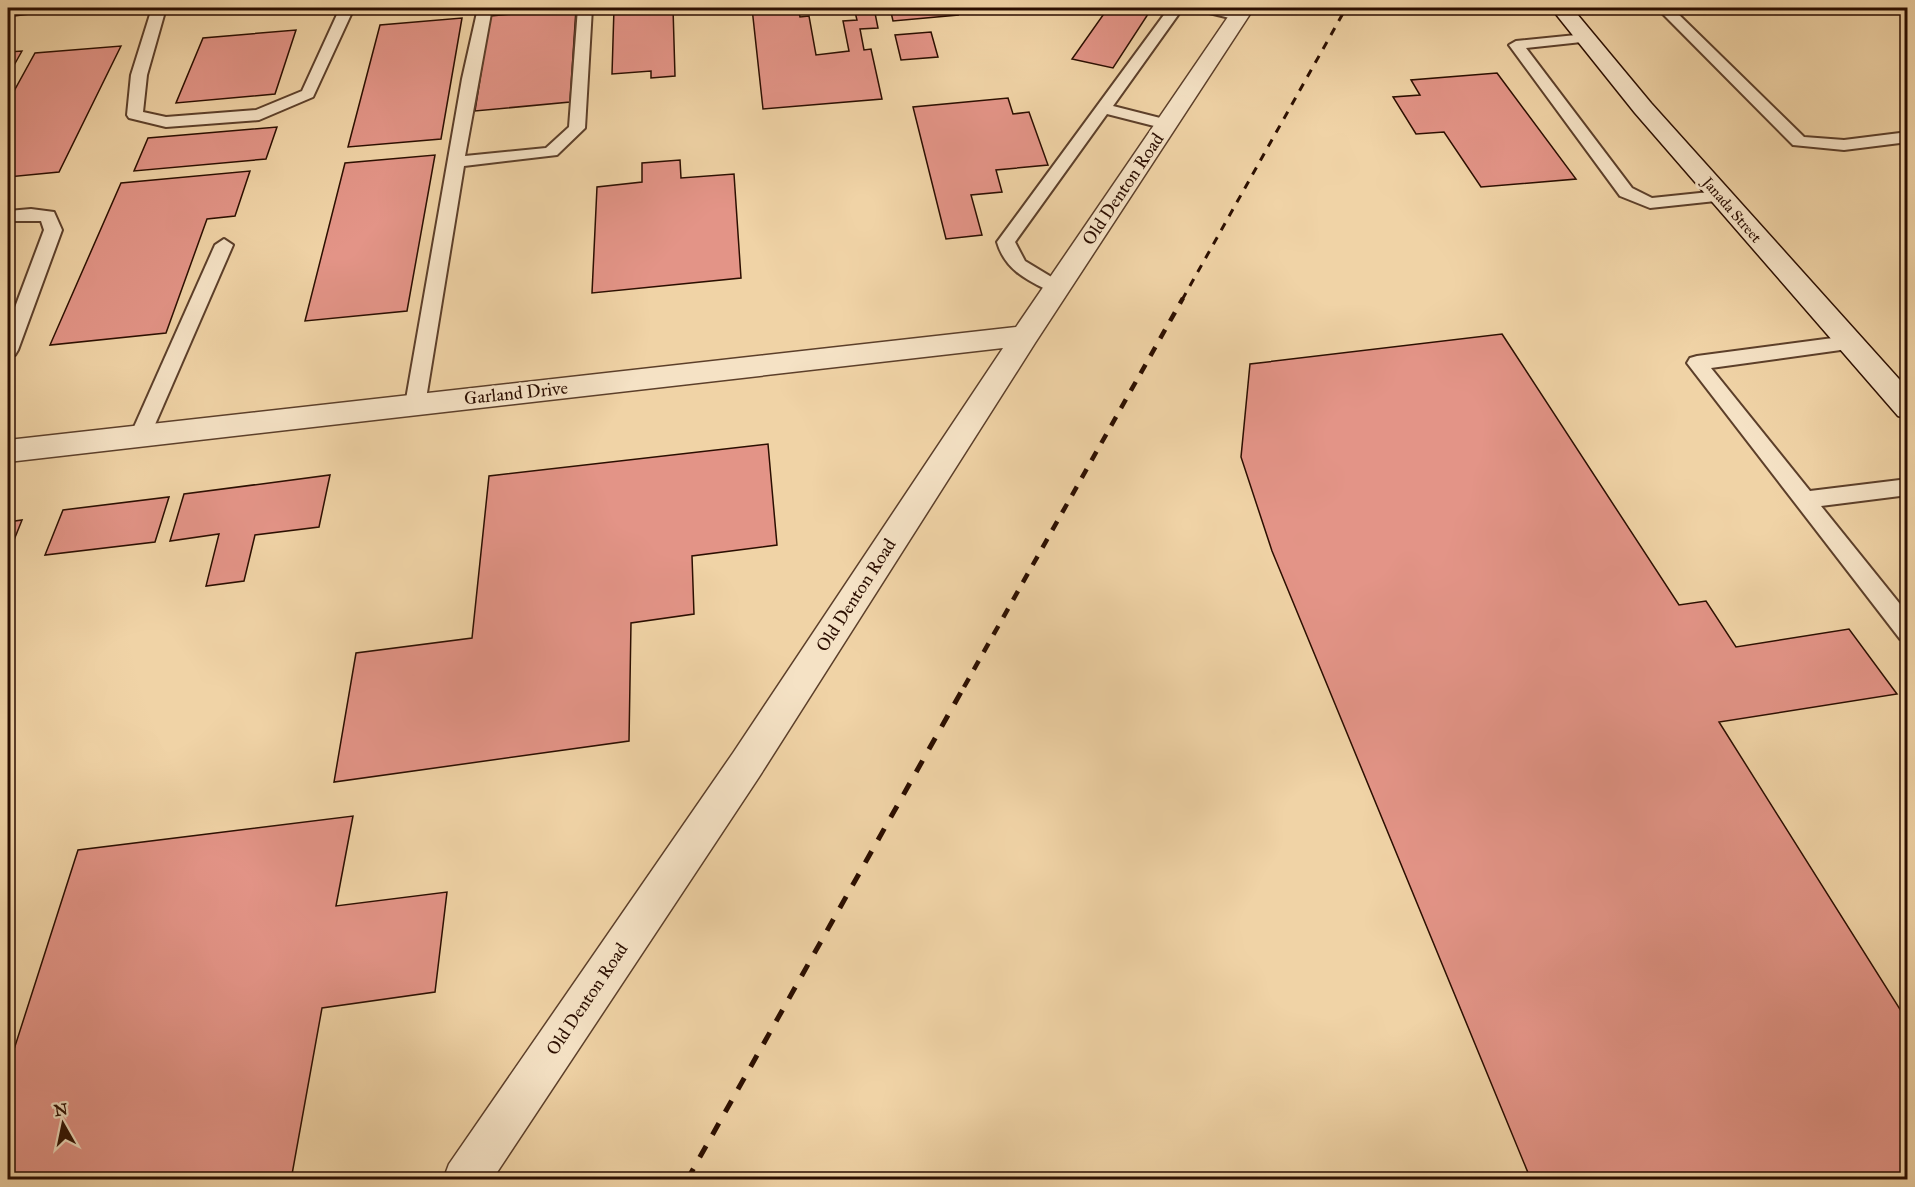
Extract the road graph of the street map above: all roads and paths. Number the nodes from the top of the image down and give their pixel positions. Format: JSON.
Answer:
{"nodes":[{"id":1,"x":33,"y":8,"type":"edge"},
{"id":2,"x":159,"y":8,"type":"edge"},
{"id":3,"x":348,"y":8,"type":"edge"},
{"id":4,"x":485,"y":8,"type":"edge"},
{"id":5,"x":585,"y":8,"type":"edge"},
{"id":6,"x":1176,"y":8,"type":"edge"},
{"id":7,"x":1206,"y":8,"type":"edge"},
{"id":8,"x":1561,"y":8,"type":"edge"},
{"id":9,"x":1664,"y":8,"type":"edge"},
{"id":10,"x":8,"y":10,"type":"edge"},
{"id":11,"x":1241,"y":12,"type":"edge"},
{"id":12,"x":1586,"y":38,"type":"junction"},
{"id":13,"x":1104,"y":108,"type":"junction"},
{"id":14,"x":1166,"y":124,"type":"junction"},
{"id":15,"x":1908,"y":137,"type":"edge"},
{"id":16,"x":457,"y":162,"type":"junction"},
{"id":17,"x":1719,"y":196,"type":"junction"},
{"id":18,"x":8,"y":216,"type":"edge"},
{"id":19,"x":224,"y":245,"type":"dead end"},
{"id":20,"x":1057,"y":288,"type":"junction"},
{"id":21,"x":1025,"y":336,"type":"junction"},
{"id":22,"x":1848,"y":343,"type":"junction"},
{"id":23,"x":8,"y":350,"type":"edge"},
{"id":24,"x":415,"y":405,"type":"junction"},
{"id":25,"x":1908,"y":409,"type":"edge"},
{"id":26,"x":140,"y":436,"type":"junction"},
{"id":27,"x":8,"y":451,"type":"edge"},
{"id":28,"x":1908,"y":487,"type":"edge"},
{"id":29,"x":1804,"y":500,"type":"junction"},
{"id":30,"x":1908,"y":632,"type":"edge"},
{"id":31,"x":465,"y":1179,"type":"edge"}],
"edges":[{"from":1,"to":10,"type":"street"},
{"from":2,"to":3,"type":"lane"},
{"from":4,"to":16,"type":"lane"},
{"from":5,"to":16,"type":"lane"},
{"from":6,"to":13,"type":"lane"},
{"from":7,"to":11,"type":"lane"},
{"from":8,"to":12,"type":"street","name":"Janada Street"},
{"from":9,"to":15,"type":"lane"},
{"from":11,"to":14,"type":"street","name":"Old Denton Road"},
{"from":12,"to":17,"type":"street","name":"Janada Street"},
{"from":12,"to":17,"type":"lane"},
{"from":13,"to":14,"type":"lane"},
{"from":13,"to":20,"type":"lane"},
{"from":14,"to":20,"type":"street","name":"Old Denton Road"},
{"from":16,"to":24,"type":"lane"},
{"from":17,"to":22,"type":"street","name":"Janada Street"},
{"from":18,"to":23,"type":"lane"},
{"from":19,"to":26,"type":"lane"},
{"from":20,"to":21,"type":"street","name":"Old Denton Road"},
{"from":21,"to":24,"type":"street","name":"Garland Drive"},
{"from":21,"to":31,"type":"street","name":"Old Denton Road"},
{"from":22,"to":25,"type":"street","name":"Janada Street"},
{"from":22,"to":29,"type":"lane"},
{"from":24,"to":26,"type":"street","name":"Garland Drive"},
{"from":26,"to":27,"type":"street","name":"Garland Drive"},
{"from":28,"to":29,"type":"lane"},
{"from":29,"to":30,"type":"lane"}]}
